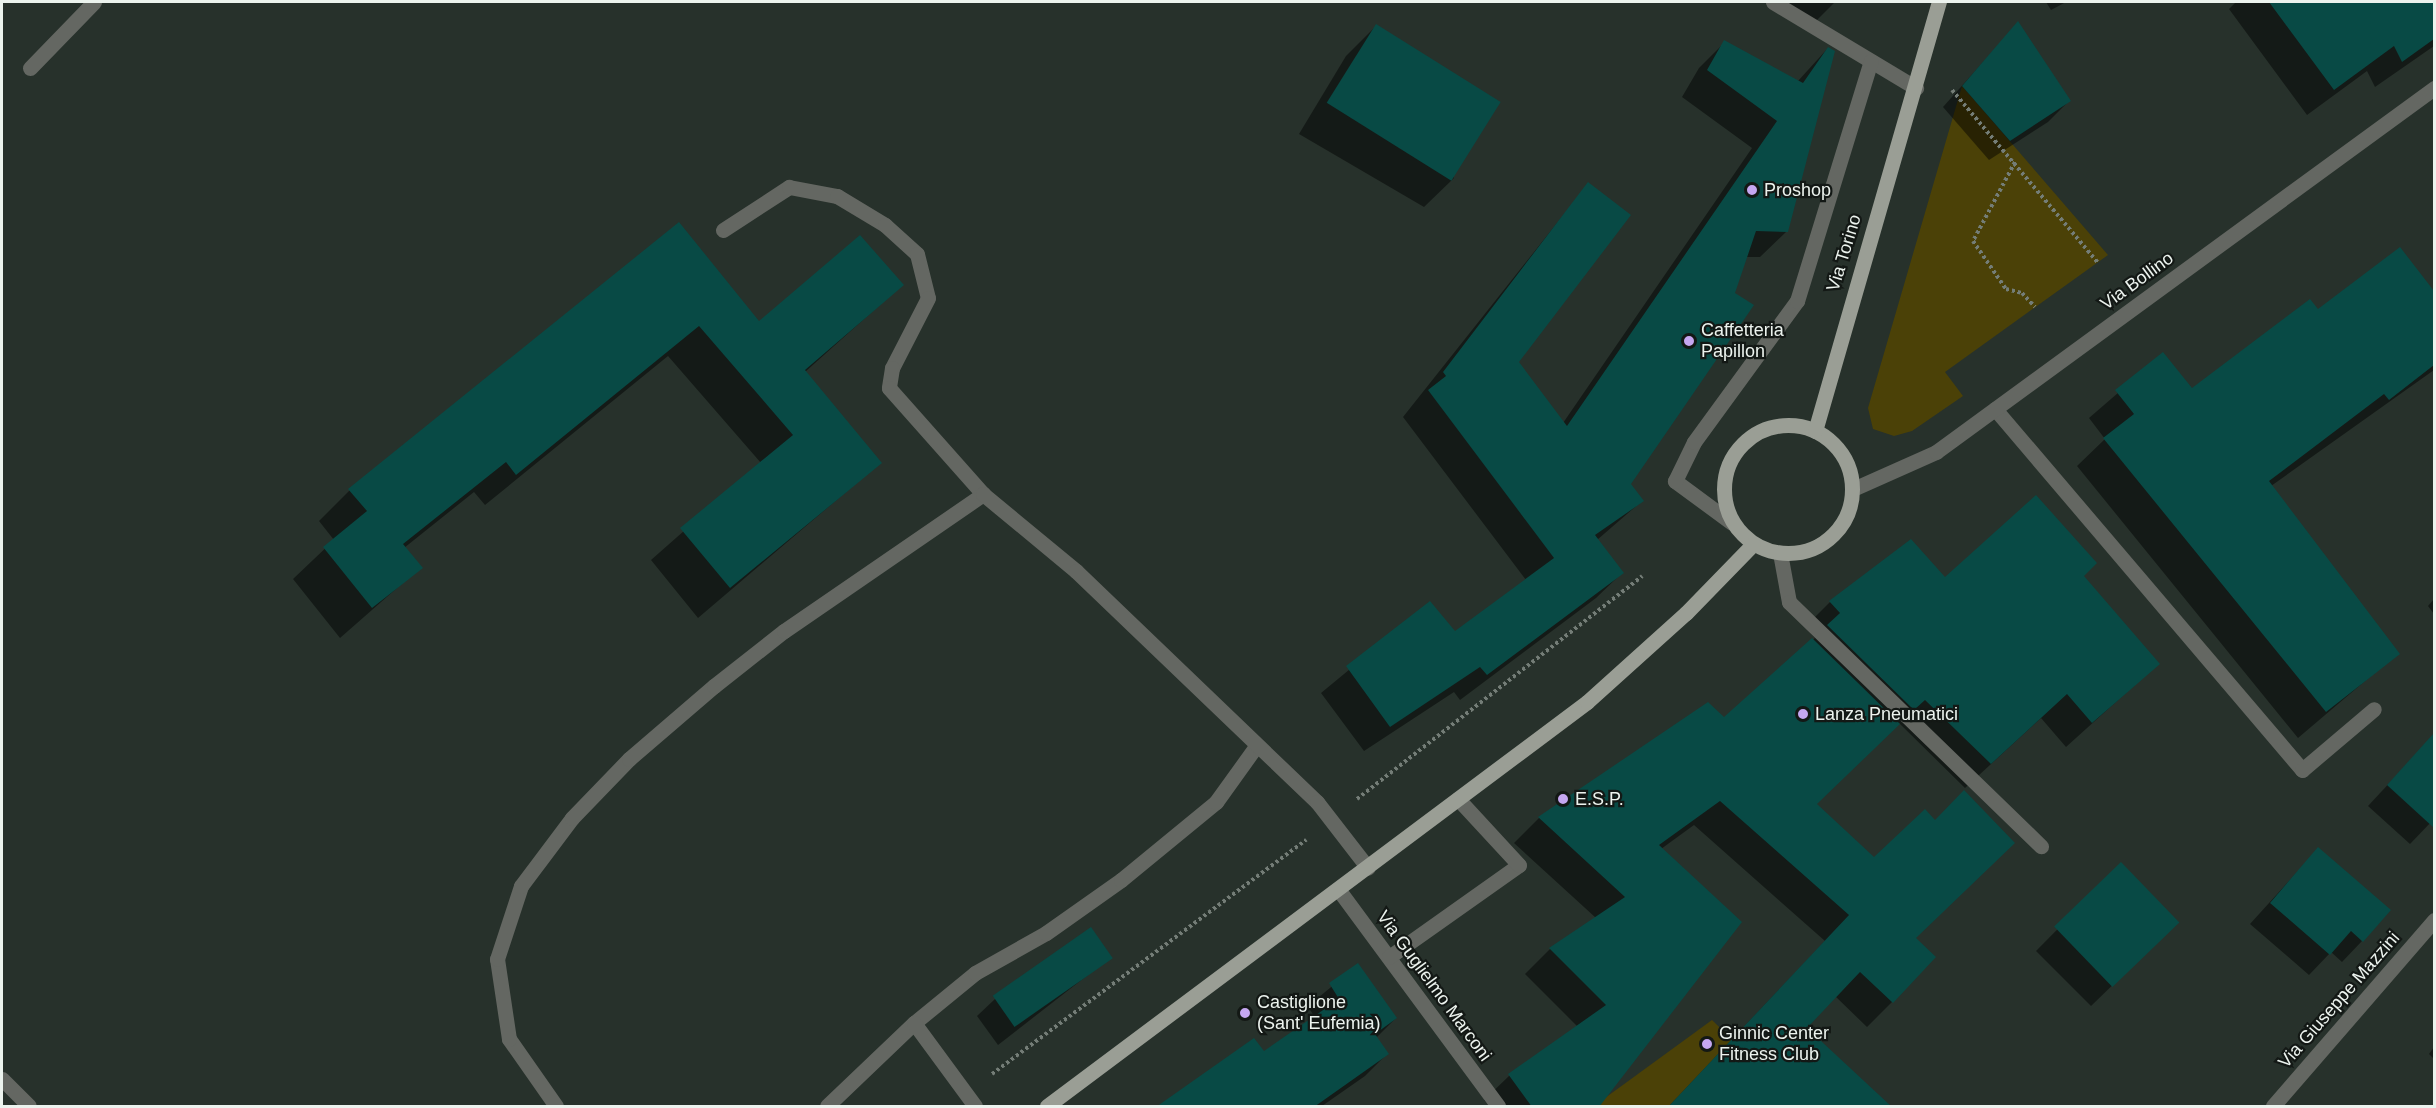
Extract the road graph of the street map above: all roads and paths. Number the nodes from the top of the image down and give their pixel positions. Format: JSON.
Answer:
{"nodes":[{"id":1,"x":94,"y":2,"type":"edge"},
{"id":2,"x":1773,"y":2,"type":"edge"},
{"id":3,"x":1940,"y":2,"type":"edge"},
{"id":4,"x":1871,"y":61,"type":"junction"},
{"id":5,"x":30,"y":68,"type":"dead end"},
{"id":6,"x":1916,"y":88,"type":"junction"},
{"id":7,"x":2434,"y":88,"type":"edge"},
{"id":8,"x":1952,"y":90,"type":"dead end"},
{"id":9,"x":2015,"y":162,"type":"junction"},
{"id":10,"x":723,"y":230,"type":"dead end"},
{"id":11,"x":2098,"y":263,"type":"dead end"},
{"id":12,"x":2035,"y":307,"type":"dead end"},
{"id":13,"x":1995,"y":409,"type":"junction"},
{"id":14,"x":1815,"y":431,"type":"junction"},
{"id":15,"x":1853,"y":489,"type":"junction"},
{"id":16,"x":983,"y":494,"type":"junction"},
{"id":17,"x":1732,"y":523,"type":"junction"},
{"id":18,"x":1753,"y":544,"type":"junction"},
{"id":19,"x":1780,"y":553,"type":"junction"},
{"id":20,"x":1642,"y":576,"type":"dead end"},
{"id":21,"x":2374,"y":709,"type":"dead end"},
{"id":22,"x":1257,"y":746,"type":"junction"},
{"id":23,"x":1458,"y":799,"type":"junction"},
{"id":24,"x":1332,"y":819,"type":"junction"},
{"id":25,"x":2041,"y":846,"type":"dead end"},
{"id":26,"x":1368,"y":868,"type":"junction"},
{"id":27,"x":1338,"y":889,"type":"junction"},
{"id":28,"x":2434,"y":920,"type":"edge"},
{"id":29,"x":1389,"y":957,"type":"junction"},
{"id":30,"x":914,"y":1023,"type":"junction"},
{"id":31,"x":2,"y":1079,"type":"edge"},
{"id":32,"x":970,"y":1100,"type":"edge"},
{"id":33,"x":29,"y":1107,"type":"edge"},
{"id":34,"x":556,"y":1107,"type":"edge"},
{"id":35,"x":827,"y":1107,"type":"edge"},
{"id":36,"x":1047,"y":1107,"type":"edge"},
{"id":37,"x":1498,"y":1107,"type":"edge"},
{"id":38,"x":2273,"y":1107,"type":"edge"}],
"edges":[{"from":1,"to":5,"type":"street"},
{"from":2,"to":4,"type":"street"},
{"from":3,"to":6,"type":"main road","name":"Via Torino"},
{"from":4,"to":6,"type":"street"},
{"from":4,"to":17,"type":"street"},
{"from":6,"to":14,"type":"main road","name":"Via Torino"},
{"from":7,"to":13,"type":"street","name":"Via Bollino"},
{"from":8,"to":9,"type":"path"},
{"from":9,"to":11,"type":"path"},
{"from":9,"to":12,"type":"path"},
{"from":10,"to":16,"type":"street"},
{"from":13,"to":15,"type":"street","name":"Via Bollino"},
{"from":13,"to":21,"type":"street"},
{"from":14,"to":15,"type":"main road"},
{"from":14,"to":17,"type":"main road"},
{"from":15,"to":19,"type":"main road"},
{"from":16,"to":22,"type":"street"},
{"from":16,"to":34,"type":"street"},
{"from":17,"to":18,"type":"main road"},
{"from":18,"to":19,"type":"main road"},
{"from":18,"to":23,"type":"main road"},
{"from":19,"to":25,"type":"street"},
{"from":20,"to":24,"type":"path"},
{"from":22,"to":24,"type":"street"},
{"from":22,"to":30,"type":"street"},
{"from":23,"to":26,"type":"main road"},
{"from":23,"to":29,"type":"street"},
{"from":24,"to":26,"type":"street"},
{"from":24,"to":32,"type":"path"},
{"from":26,"to":27,"type":"main road"},
{"from":27,"to":29,"type":"street","name":"Via Guglielmo Marconi"},
{"from":27,"to":36,"type":"main road"},
{"from":28,"to":38,"type":"street","name":"Via Giuseppe Mazzini"},
{"from":29,"to":37,"type":"street","name":"Via Guglielmo Marconi"},
{"from":30,"to":32,"type":"street"},
{"from":30,"to":35,"type":"street"},
{"from":31,"to":33,"type":"street"}]}
